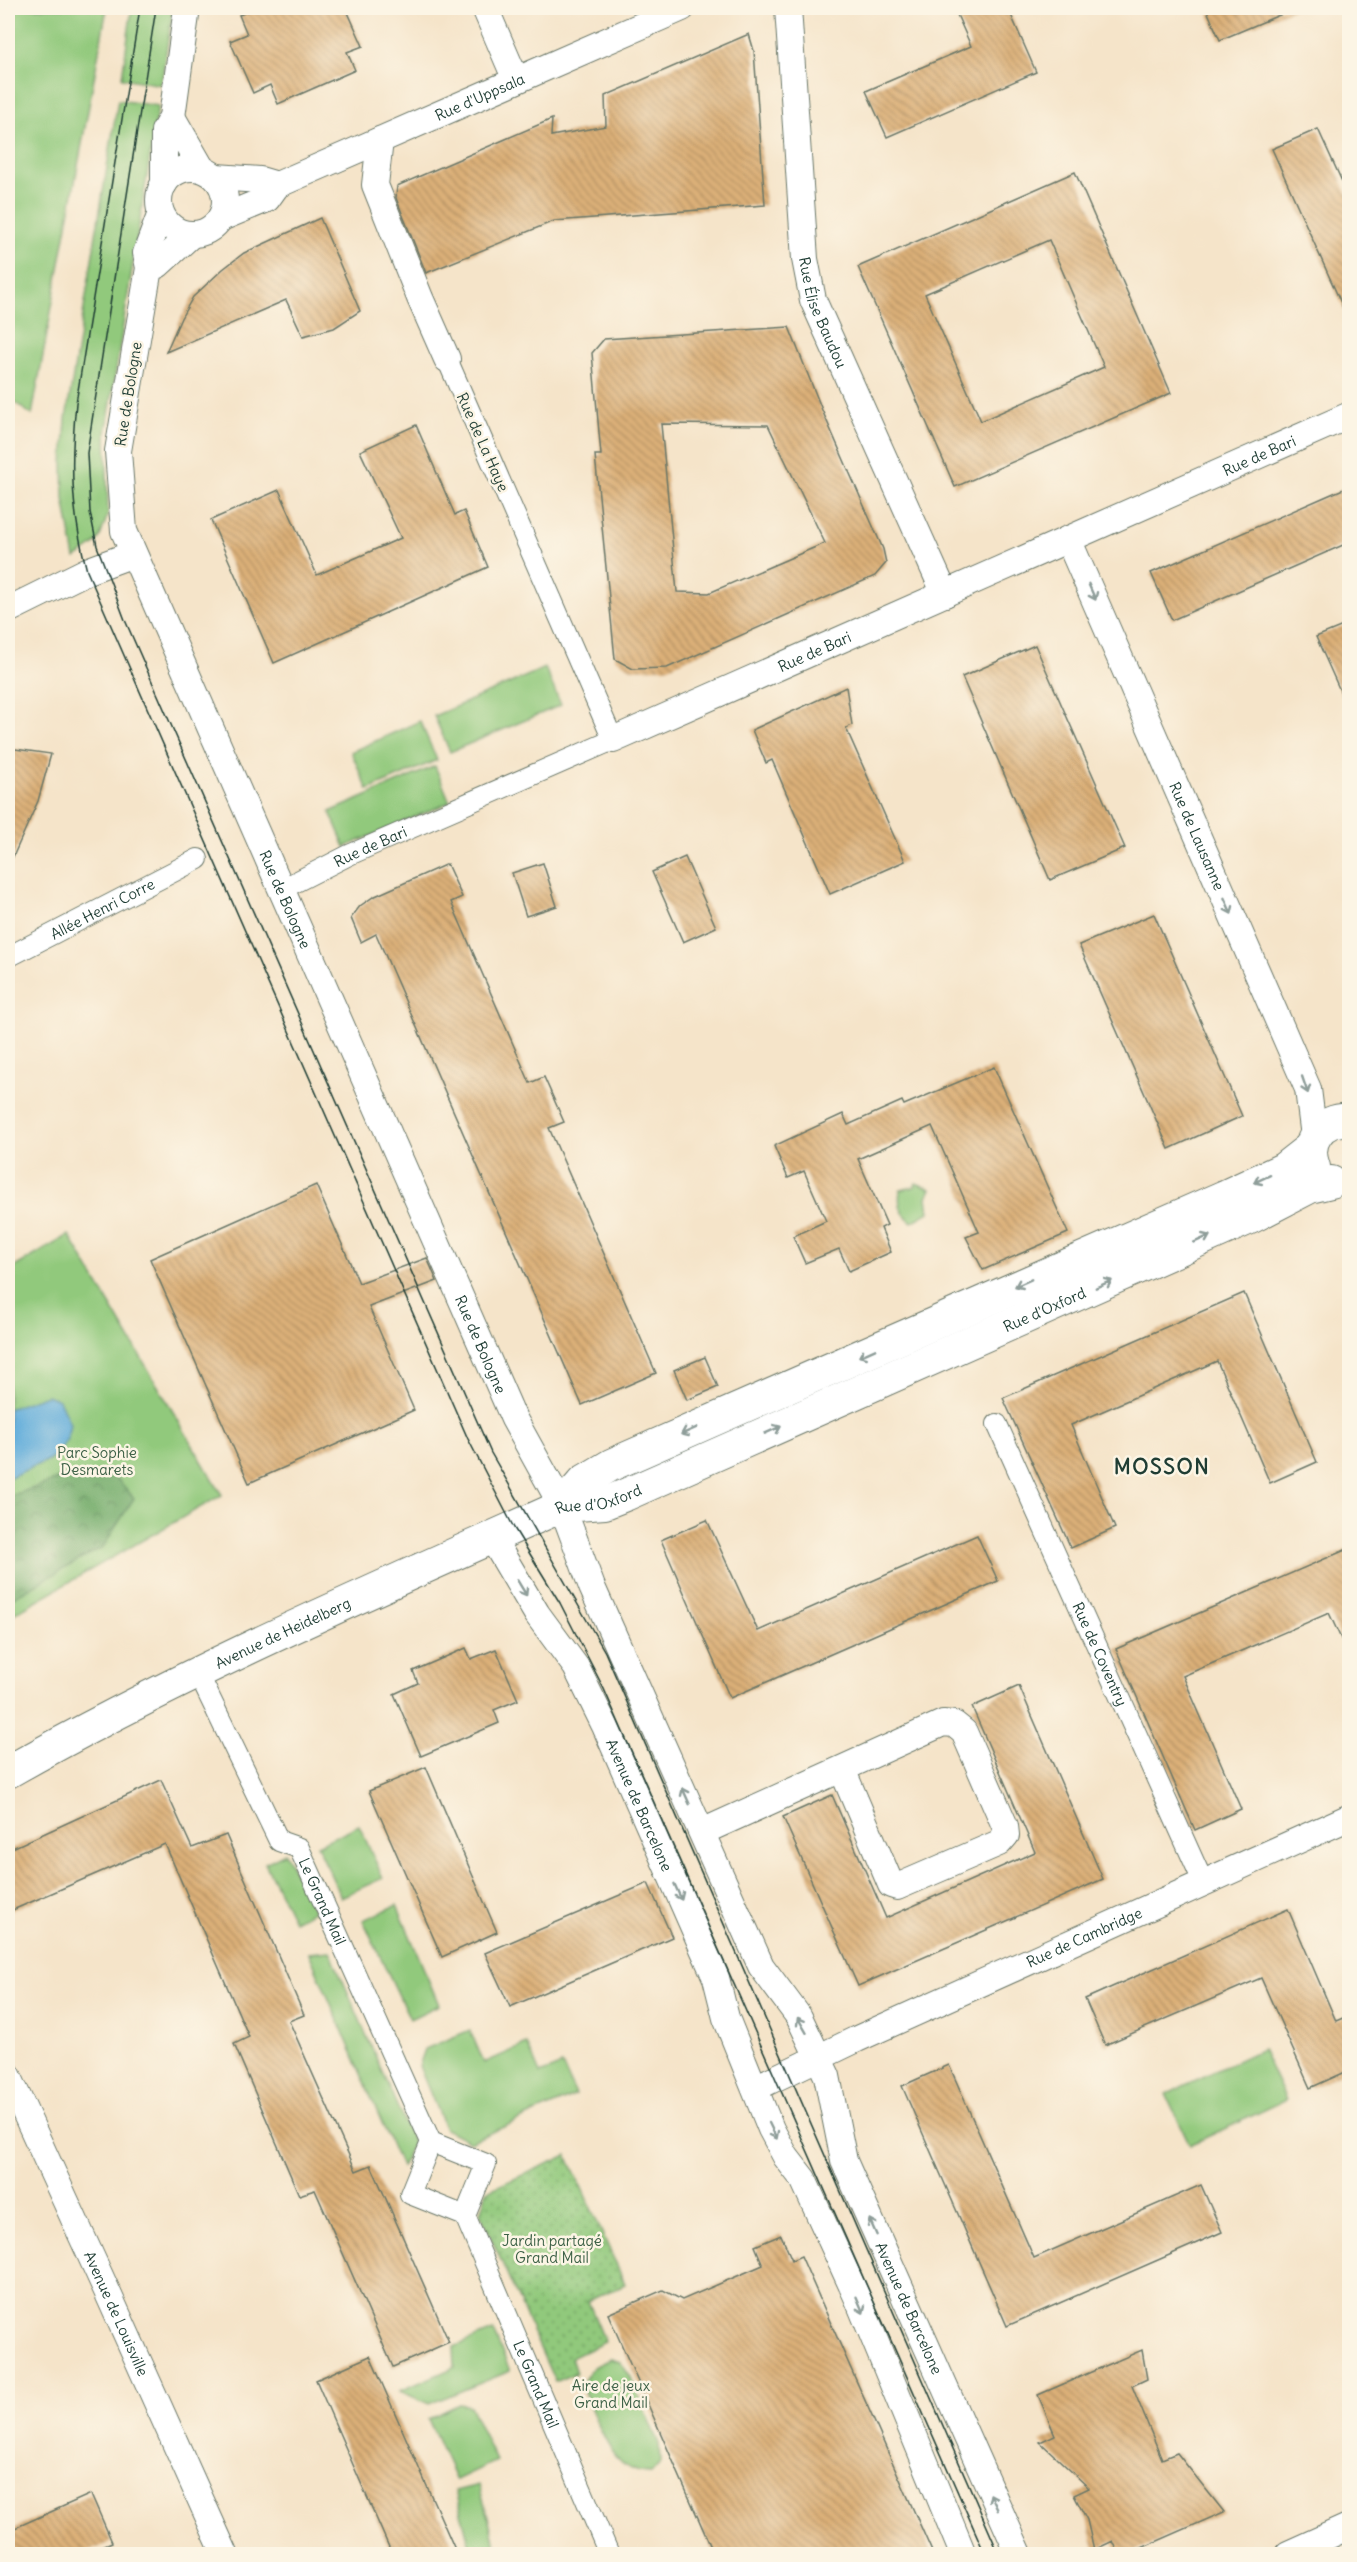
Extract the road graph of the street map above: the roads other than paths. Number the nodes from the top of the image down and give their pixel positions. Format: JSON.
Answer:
{"nodes":[{"id":1,"x":187,"y":8,"type":"edge"},
{"id":2,"x":486,"y":8,"type":"edge"},
{"id":3,"x":682,"y":8,"type":"edge"},
{"id":4,"x":788,"y":8,"type":"edge"},
{"id":5,"x":516,"y":80,"type":"junction"},
{"id":6,"x":172,"y":117,"type":"junction"},
{"id":7,"x":380,"y":140,"type":"junction"},
{"id":8,"x":209,"y":173,"type":"junction"},
{"id":9,"x":164,"y":184,"type":"junction"},
{"id":10,"x":277,"y":185,"type":"junction"},
{"id":11,"x":161,"y":213,"type":"junction"},
{"id":12,"x":221,"y":218,"type":"junction"},
{"id":13,"x":191,"y":235,"type":"junction"},
{"id":14,"x":148,"y":268,"type":"junction"},
{"id":15,"x":447,"y":359,"type":"joint"},
{"id":16,"x":1350,"y":415,"type":"edge"},
{"id":17,"x":1068,"y":539,"type":"junction"},
{"id":18,"x":133,"y":554,"type":"junction"},
{"id":19,"x":945,"y":594,"type":"junction"},
{"id":20,"x":8,"y":610,"type":"edge"},
{"id":21,"x":613,"y":740,"type":"junction"},
{"id":22,"x":198,"y":859,"type":"dead end"},
{"id":23,"x":282,"y":890,"type":"junction"},
{"id":24,"x":8,"y":957,"type":"edge"},
{"id":25,"x":1350,"y":1120,"type":"edge"},
{"id":26,"x":1312,"y":1142,"type":"junction"},
{"id":27,"x":1340,"y":1183,"type":"edge"},
{"id":28,"x":998,"y":1424,"type":"dead end"},
{"id":29,"x":562,"y":1506,"type":"junction"},
{"id":30,"x":492,"y":1538,"type":"junction"},
{"id":31,"x":198,"y":1673,"type":"junction"},
{"id":32,"x":842,"y":1770,"type":"junction"},
{"id":33,"x":8,"y":1772,"type":"edge"},
{"id":34,"x":1350,"y":1817,"type":"edge"},
{"id":35,"x":702,"y":1832,"type":"junction"},
{"id":36,"x":1204,"y":1884,"type":"junction"},
{"id":37,"x":819,"y":2057,"type":"junction"},
{"id":38,"x":8,"y":2075,"type":"edge"},
{"id":39,"x":755,"y":2088,"type":"junction"},
{"id":40,"x":431,"y":2142,"type":"junction"},
{"id":41,"x":465,"y":2216,"type":"junction"},
{"id":42,"x":1350,"y":2526,"type":"edge"},
{"id":43,"x":225,"y":2554,"type":"edge"},
{"id":44,"x":609,"y":2554,"type":"edge"},
{"id":45,"x":963,"y":2554,"type":"edge"},
{"id":46,"x":1019,"y":2554,"type":"edge"},
{"id":47,"x":1288,"y":2554,"type":"edge"}],
"edges":[{"from":1,"to":6,"type":"street"},
{"from":2,"to":5,"type":"street"},
{"from":3,"to":5,"type":"street","name":"Rue d'Uppsala"},
{"from":4,"to":19,"type":"street","name":"Rue Élise Baudou"},
{"from":5,"to":7,"type":"street","name":"Rue d'Uppsala"},
{"from":6,"to":8,"type":"street"},
{"from":6,"to":9,"type":"street"},
{"from":7,"to":10,"type":"street","name":"Rue d'Uppsala"},
{"from":7,"to":15,"type":"street","name":"Rue de La Haye"},
{"from":8,"to":9,"type":"street"},
{"from":8,"to":10,"type":"street"},
{"from":8,"to":12,"type":"street"},
{"from":9,"to":11,"type":"street"},
{"from":10,"to":12,"type":"street","name":"Rue d'Uppsala"},
{"from":11,"to":13,"type":"street"},
{"from":11,"to":14,"type":"street","name":"Rue de Bologne"},
{"from":12,"to":13,"type":"street"},
{"from":13,"to":14,"type":"street"},
{"from":14,"to":18,"type":"street","name":"Rue de Bologne"},
{"from":15,"to":21,"type":"street","name":"Rue de La Haye"},
{"from":16,"to":17,"type":"street","name":"Rue de Bari"},
{"from":17,"to":19,"type":"street","name":"Rue de Bari"},
{"from":17,"to":26,"type":"street","name":"Rue de Lausanne","one_way":true},
{"from":18,"to":20,"type":"street"},
{"from":18,"to":23,"type":"street","name":"Rue de Bologne"},
{"from":19,"to":21,"type":"street","name":"Rue de Bari"},
{"from":21,"to":23,"type":"street","name":"Rue de Bari"},
{"from":22,"to":24,"type":"street","name":"Allée Henri Corre"},
{"from":23,"to":29,"type":"street","name":"Rue de Bologne"},
{"from":25,"to":26,"type":"street","name":"Rue d'Oxford"},
{"from":26,"to":27,"type":"street","name":"Rue d'Oxford"},
{"from":26,"to":29,"type":"street","name":"Rue d'Oxford","one_way":true},
{"from":29,"to":27,"type":"street","name":"Rue d'Oxford","one_way":true},
{"from":28,"to":36,"type":"street","name":"Rue de Coventry"},
{"from":29,"to":30,"type":"street","name":"Avenue de Heidelberg"},
{"from":35,"to":29,"type":"street","name":"Avenue de Barcelone","one_way":true},
{"from":30,"to":31,"type":"street","name":"Avenue de Heidelberg"},
{"from":30,"to":39,"type":"street","name":"Avenue de Barcelone","one_way":true},
{"from":31,"to":33,"type":"street","name":"Avenue de Heidelberg"},
{"from":31,"to":40,"type":"street","name":"Le Grand Mail"},
{"from":32,"to":32,"type":"street"},
{"from":32,"to":35,"type":"street"},
{"from":34,"to":36,"type":"street","name":"Rue de Cambridge"},
{"from":37,"to":35,"type":"street","name":"Avenue de Barcelone","one_way":true},
{"from":36,"to":37,"type":"street","name":"Rue de Cambridge"},
{"from":37,"to":39,"type":"street"},
{"from":46,"to":37,"type":"street","name":"Avenue de Barcelone","one_way":true},
{"from":38,"to":43,"type":"street","name":"Avenue de Louisville"},
{"from":39,"to":45,"type":"street","name":"Avenue de Barcelone","one_way":true},
{"from":40,"to":41,"type":"street"},
{"from":40,"to":41,"type":"street"},
{"from":41,"to":44,"type":"street","name":"Le Grand Mail"},
{"from":42,"to":47,"type":"street"}]}
